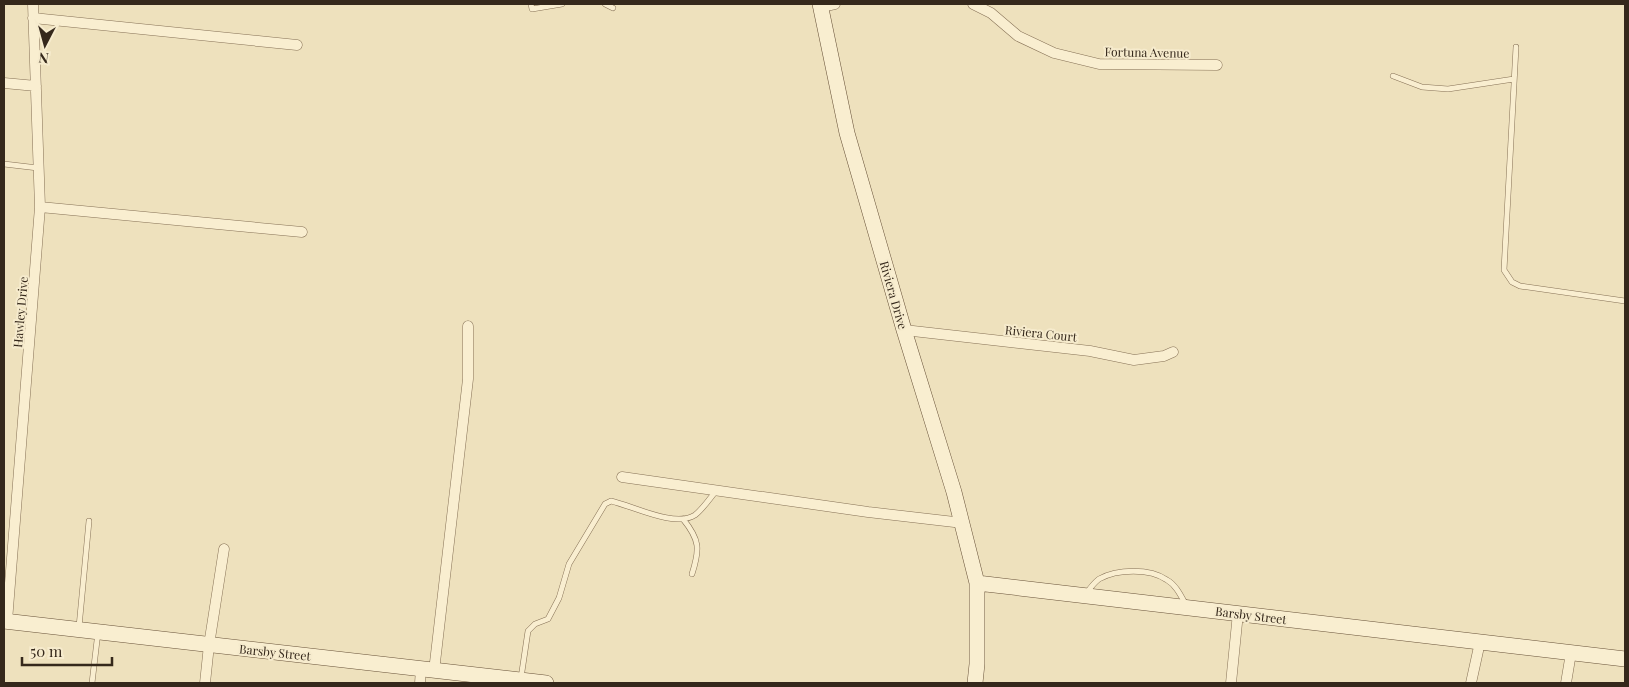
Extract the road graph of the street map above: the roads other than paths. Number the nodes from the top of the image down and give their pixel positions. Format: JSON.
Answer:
{"nodes":[{"id":1,"x":33,"y":4,"type":"edge"},
{"id":2,"x":531,"y":4,"type":"edge"},
{"id":3,"x":562,"y":4,"type":"edge"},
{"id":4,"x":605,"y":4,"type":"edge"},
{"id":5,"x":973,"y":4,"type":"edge"},
{"id":6,"x":825,"y":5,"type":"edge"},
{"id":7,"x":613,"y":8,"type":"dead end"},
{"id":8,"x":33,"y":18,"type":"junction"},
{"id":9,"x":297,"y":45,"type":"dead end"},
{"id":10,"x":1516,"y":47,"type":"dead end"},
{"id":11,"x":1217,"y":65,"type":"dead end"},
{"id":12,"x":1393,"y":76,"type":"dead end"},
{"id":13,"x":1514,"y":79,"type":"junction"},
{"id":14,"x":4,"y":83,"type":"edge"},
{"id":15,"x":36,"y":86,"type":"junction"},
{"id":16,"x":4,"y":164,"type":"edge"},
{"id":17,"x":39,"y":168,"type":"junction"},
{"id":18,"x":40,"y":207,"type":"junction"},
{"id":19,"x":302,"y":232,"type":"dead end"},
{"id":20,"x":1625,"y":301,"type":"edge"},
{"id":21,"x":468,"y":326,"type":"dead end"},
{"id":22,"x":904,"y":330,"type":"junction"},
{"id":23,"x":1173,"y":352,"type":"dead end"},
{"id":24,"x":622,"y":477,"type":"dead end"},
{"id":25,"x":716,"y":490,"type":"junction"},
{"id":26,"x":683,"y":520,"type":"junction"},
{"id":27,"x":89,"y":521,"type":"dead end"},
{"id":28,"x":963,"y":523,"type":"junction"},
{"id":29,"x":224,"y":549,"type":"dead end"},
{"id":30,"x":692,"y":574,"type":"dead end"},
{"id":31,"x":977,"y":583,"type":"junction"},
{"id":32,"x":1085,"y":596,"type":"junction"},
{"id":33,"x":1187,"y":607,"type":"junction"},
{"id":34,"x":1238,"y":613,"type":"junction"},
{"id":35,"x":5,"y":621,"type":"edge"},
{"id":36,"x":79,"y":630,"type":"junction"},
{"id":37,"x":98,"y":632,"type":"junction"},
{"id":38,"x":1480,"y":642,"type":"junction"},
{"id":39,"x":209,"y":645,"type":"junction"},
{"id":40,"x":1571,"y":653,"type":"junction"},
{"id":41,"x":1625,"y":659,"type":"edge"},
{"id":42,"x":425,"y":674,"type":"edge"},
{"id":43,"x":520,"y":680,"type":"junction"},
{"id":44,"x":92,"y":683,"type":"edge"},
{"id":45,"x":205,"y":683,"type":"edge"},
{"id":46,"x":546,"y":683,"type":"edge"},
{"id":47,"x":975,"y":683,"type":"edge"},
{"id":48,"x":1231,"y":683,"type":"edge"},
{"id":49,"x":1472,"y":683,"type":"edge"},
{"id":50,"x":1566,"y":683,"type":"edge"}],
"edges":[{"from":1,"to":8,"type":"street","name":"Hawley Drive"},
{"from":2,"to":3,"type":"lane"},
{"from":4,"to":7,"type":"lane"},
{"from":5,"to":11,"type":"street","name":"Fortuna Avenue"},
{"from":6,"to":22,"type":"street","name":"Riviera Drive"},
{"from":8,"to":9,"type":"street"},
{"from":8,"to":15,"type":"street","name":"Hawley Drive"},
{"from":10,"to":13,"type":"lane"},
{"from":12,"to":13,"type":"lane"},
{"from":13,"to":20,"type":"lane"},
{"from":14,"to":15,"type":"street"},
{"from":15,"to":17,"type":"street","name":"Hawley Drive"},
{"from":16,"to":17,"type":"lane"},
{"from":17,"to":18,"type":"street","name":"Hawley Drive"},
{"from":18,"to":19,"type":"street"},
{"from":18,"to":35,"type":"street","name":"Hawley Drive"},
{"from":21,"to":42,"type":"street"},
{"from":22,"to":23,"type":"street","name":"Riviera Court"},
{"from":22,"to":28,"type":"street","name":"Riviera Drive"},
{"from":24,"to":25,"type":"street"},
{"from":25,"to":26,"type":"lane"},
{"from":25,"to":28,"type":"street"},
{"from":26,"to":30,"type":"lane"},
{"from":26,"to":43,"type":"lane"},
{"from":27,"to":36,"type":"lane"},
{"from":28,"to":31,"type":"street","name":"Riviera Drive"},
{"from":29,"to":39,"type":"street"},
{"from":31,"to":32,"type":"street","name":"Barsby Street"},
{"from":31,"to":47,"type":"street"},
{"from":32,"to":33,"type":"street","name":"Barsby Street"},
{"from":32,"to":33,"type":"lane"},
{"from":33,"to":34,"type":"street","name":"Barsby Street"},
{"from":34,"to":38,"type":"street","name":"Barsby Street"},
{"from":34,"to":48,"type":"street"},
{"from":35,"to":36,"type":"street","name":"Barsby Street"},
{"from":36,"to":37,"type":"street","name":"Barsby Street"},
{"from":37,"to":39,"type":"street","name":"Barsby Street"},
{"from":37,"to":44,"type":"lane"},
{"from":38,"to":40,"type":"street","name":"Barsby Street"},
{"from":38,"to":49,"type":"street"},
{"from":39,"to":42,"type":"street","name":"Barsby Street"},
{"from":39,"to":45,"type":"street"},
{"from":40,"to":41,"type":"street","name":"Barsby Street"},
{"from":40,"to":50,"type":"street"},
{"from":42,"to":43,"type":"street","name":"Barsby Street"},
{"from":43,"to":46,"type":"street","name":"Barsby Street"}]}
